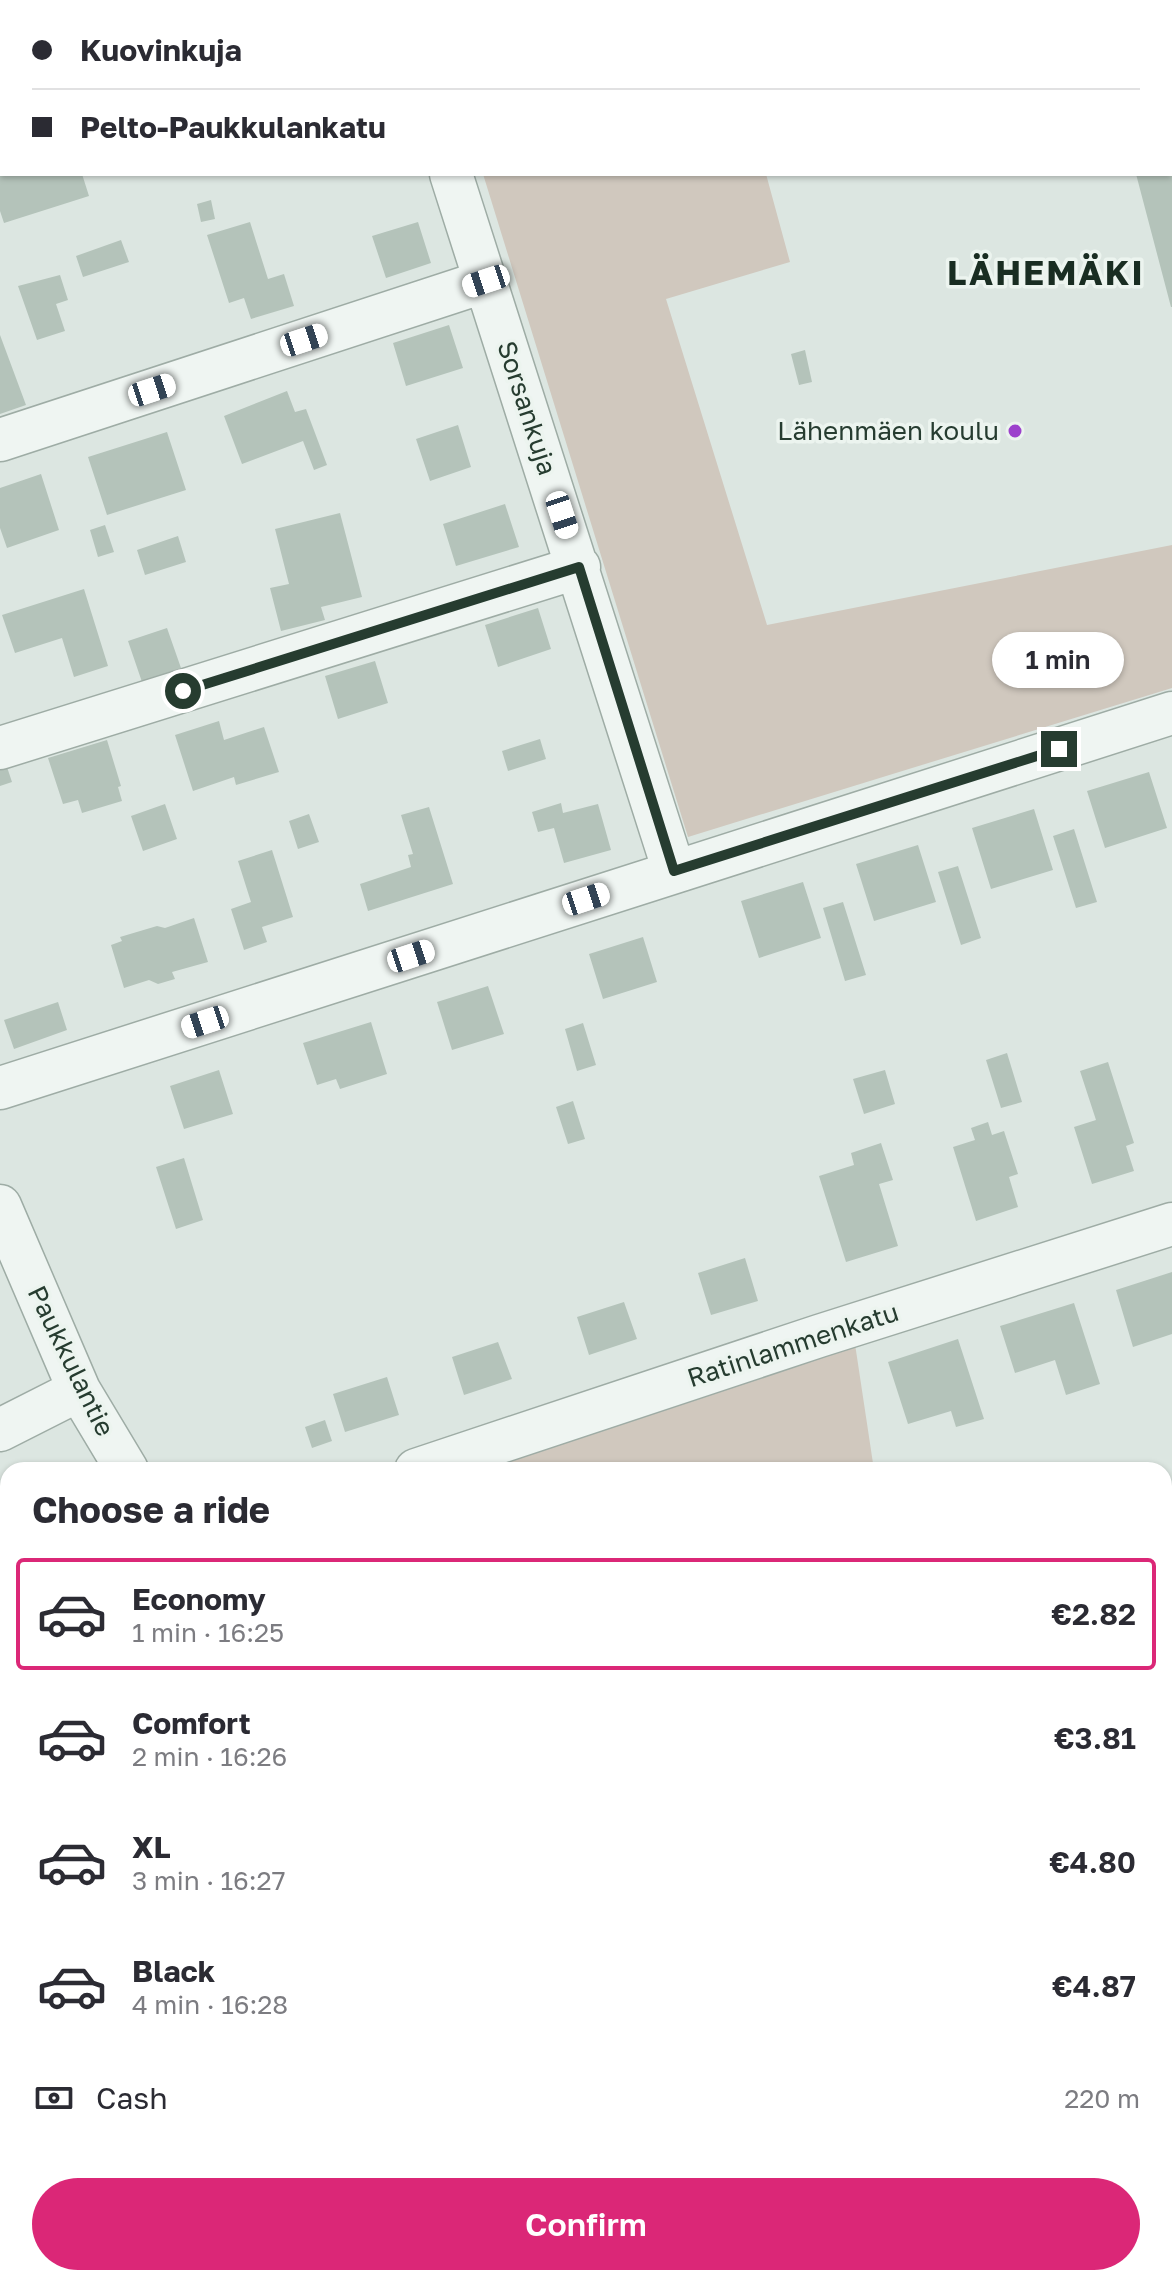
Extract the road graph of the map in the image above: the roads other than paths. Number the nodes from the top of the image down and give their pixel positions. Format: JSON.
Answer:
{"nodes":[{"id":1,"x":452,"y":176,"type":"edge"},
{"id":2,"x":486,"y":281,"type":"junction"},
{"id":3,"x":0,"y":440,"type":"edge"},
{"id":4,"x":579,"y":567,"type":"junction"},
{"id":5,"x":1172,"y":713,"type":"edge"},
{"id":6,"x":0,"y":748,"type":"edge"},
{"id":7,"x":674,"y":871,"type":"junction"},
{"id":8,"x":0,"y":1088,"type":"edge"},
{"id":9,"x":0,"y":1206,"type":"edge"},
{"id":10,"x":1172,"y":1224,"type":"edge"},
{"id":11,"x":79,"y":1390,"type":"junction"},
{"id":12,"x":0,"y":1430,"type":"edge"},
{"id":13,"x":122,"y":1462,"type":"edge"},
{"id":14,"x":440,"y":1462,"type":"edge"}],
"edges":[{"from":1,"to":2,"type":"street","name":"Sorsankuja"},
{"from":2,"to":3,"type":"street"},
{"from":2,"to":4,"type":"street","name":"Sorsankuja"},
{"from":4,"to":6,"type":"street"},
{"from":4,"to":7,"type":"street","name":"Sorsankuja"},
{"from":5,"to":7,"type":"street"},
{"from":7,"to":8,"type":"street"},
{"from":9,"to":11,"type":"street","name":"Paukkulantie"},
{"from":10,"to":14,"type":"street","name":"Ratinlammenkatu"},
{"from":11,"to":12,"type":"street"},
{"from":11,"to":13,"type":"street","name":"Paukkulantie"}]}
